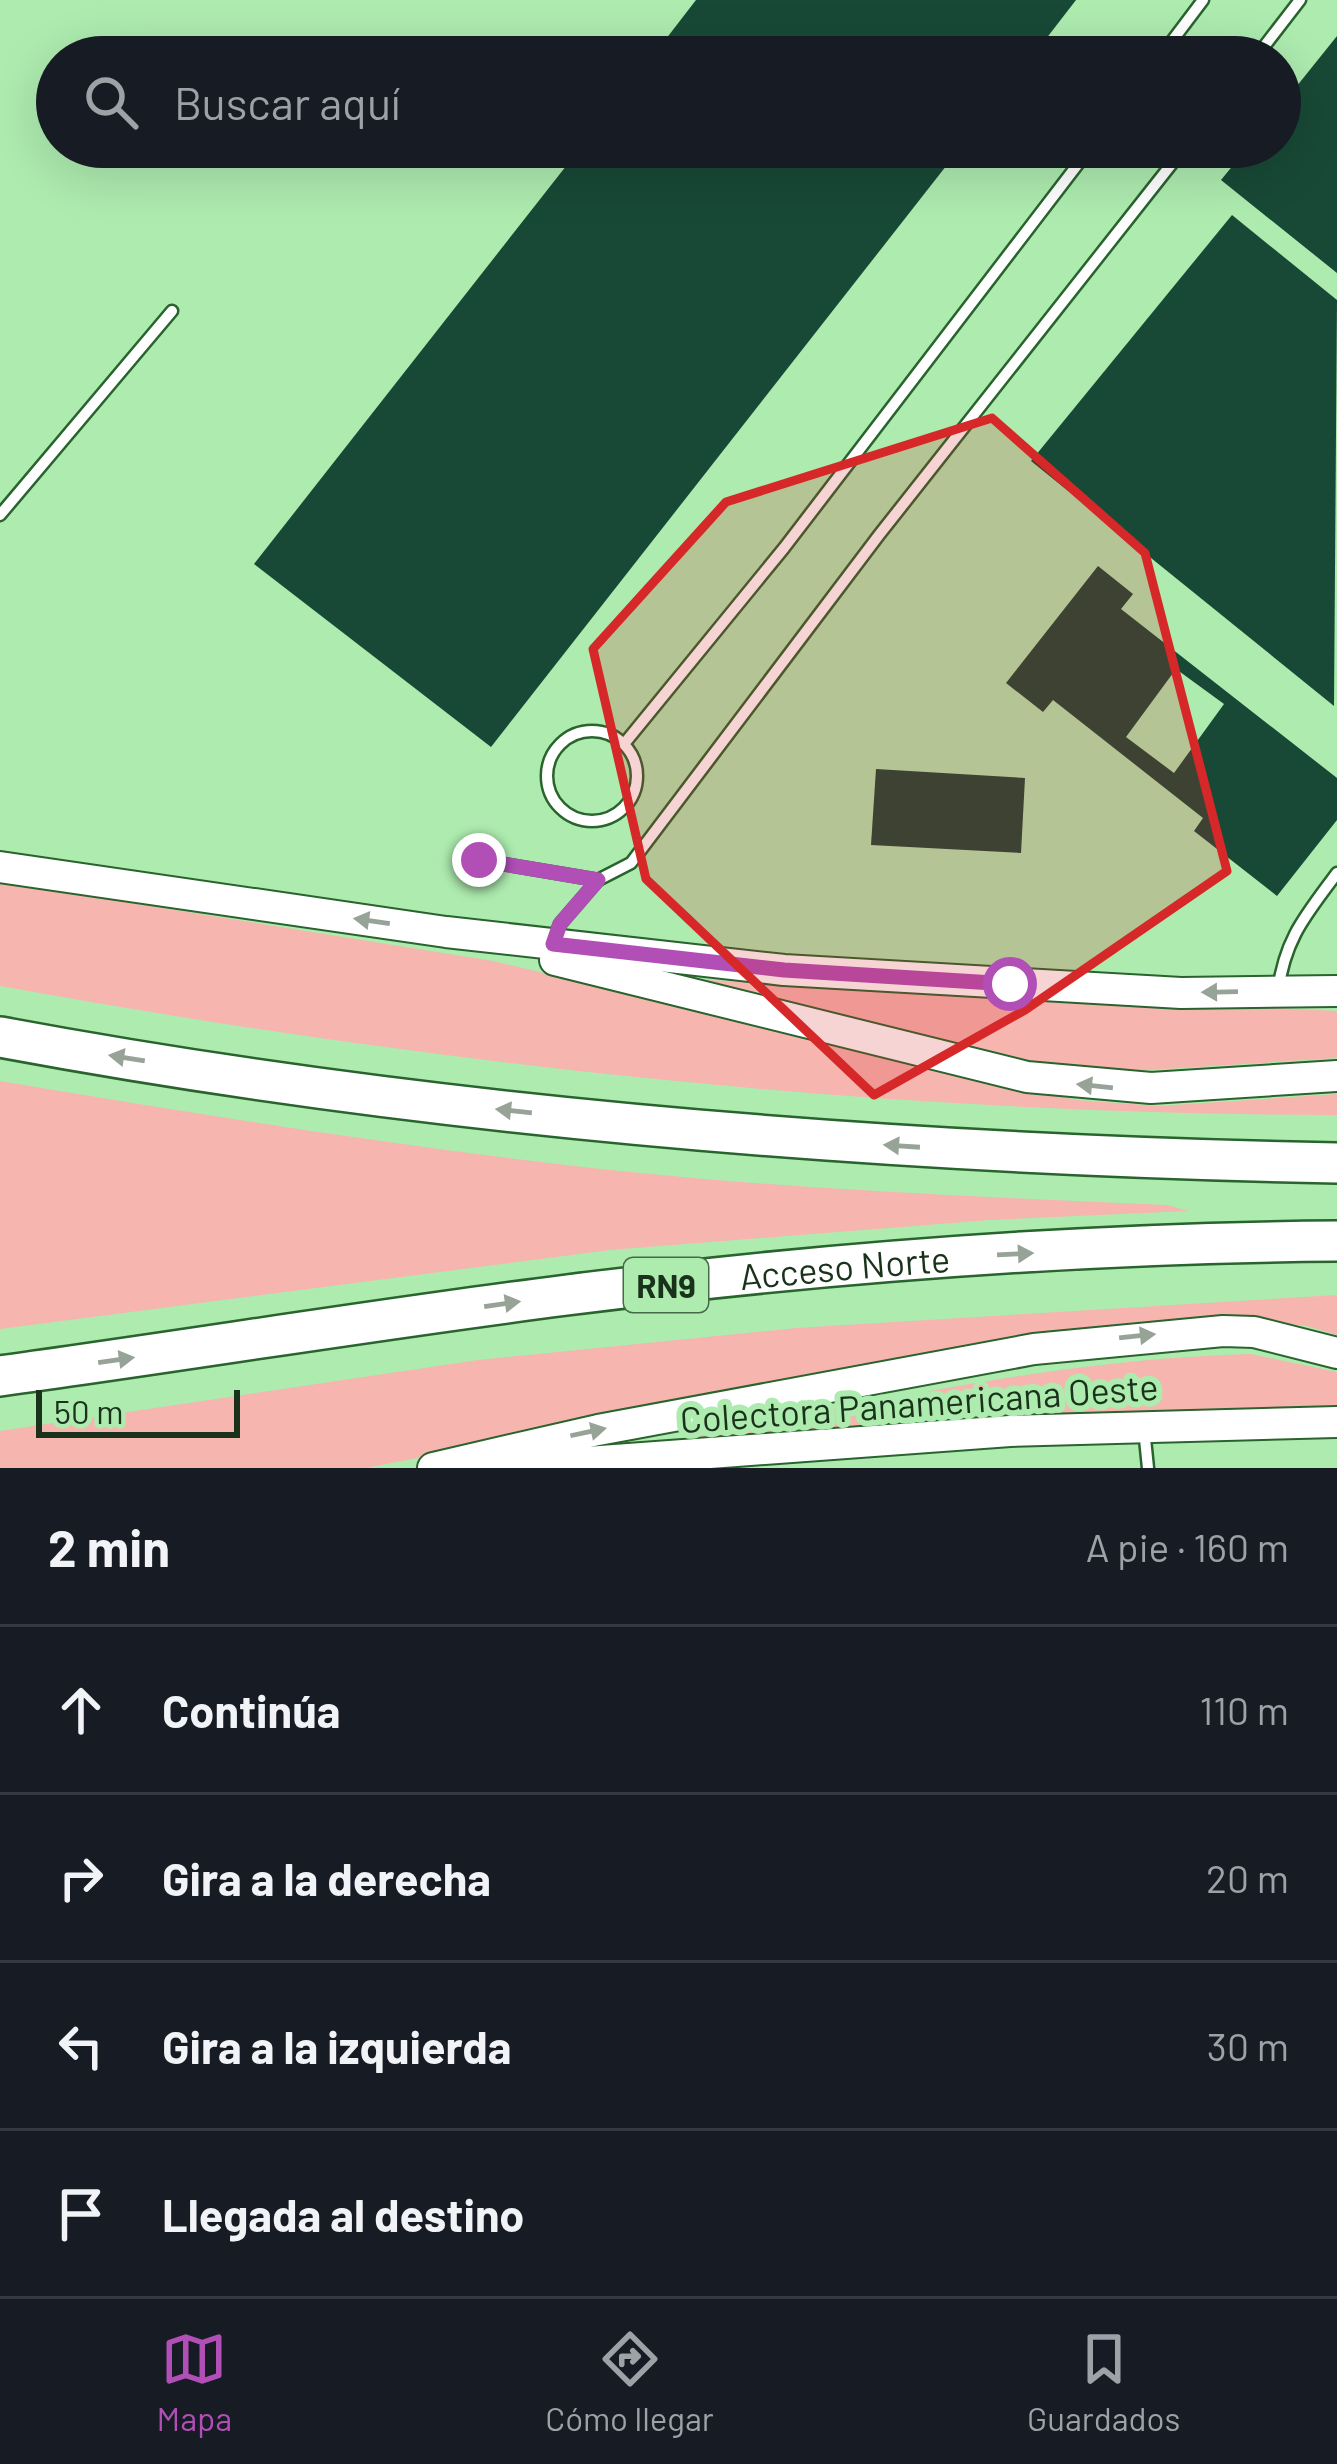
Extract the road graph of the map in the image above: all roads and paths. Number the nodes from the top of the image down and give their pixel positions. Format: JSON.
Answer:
{"nodes":[{"id":1,"x":1203,"y":0,"type":"edge"},
{"id":2,"x":1300,"y":0,"type":"edge"},
{"id":3,"x":1176,"y":36,"type":"edge"},
{"id":4,"x":1272,"y":36,"type":"edge"},
{"id":5,"x":1075,"y":168,"type":"edge"},
{"id":6,"x":1168,"y":168,"type":"edge"},
{"id":7,"x":172,"y":310,"type":"dead end"},
{"id":8,"x":0,"y":515,"type":"edge"},
{"id":9,"x":624,"y":744,"type":"junction"},
{"id":10,"x":479,"y":860,"type":"dead end"},
{"id":11,"x":0,"y":867,"type":"edge"},
{"id":12,"x":1337,"y":873,"type":"edge"},
{"id":13,"x":598,"y":880,"type":"junction"},
{"id":14,"x":446,"y":932,"type":"junction"},
{"id":15,"x":553,"y":944,"type":"junction"},
{"id":16,"x":1278,"y":991,"type":"junction"},
{"id":17,"x":1337,"y":991,"type":"edge"},
{"id":18,"x":0,"y":1036,"type":"edge"},
{"id":19,"x":1337,"y":1076,"type":"edge"},
{"id":20,"x":1337,"y":1163,"type":"edge"},
{"id":21,"x":1337,"y":1240,"type":"edge"},
{"id":22,"x":1337,"y":1353,"type":"edge"},
{"id":23,"x":0,"y":1376,"type":"edge"},
{"id":24,"x":1337,"y":1422,"type":"edge"},
{"id":25,"x":1144,"y":1426,"type":"junction"},
{"id":26,"x":433,"y":1468,"type":"edge"},
{"id":27,"x":506,"y":1468,"type":"edge"},
{"id":28,"x":1148,"y":1468,"type":"edge"}],
"edges":[{"from":1,"to":3,"type":"lane"},
{"from":2,"to":4,"type":"lane"},
{"from":5,"to":9,"type":"lane"},
{"from":6,"to":13,"type":"lane"},
{"from":7,"to":8,"type":"lane"},
{"from":9,"to":9,"type":"lane"},
{"from":10,"to":13,"type":"lane"},
{"from":14,"to":11,"type":"street","one_way":true},
{"from":12,"to":16,"type":"lane"},
{"from":13,"to":15,"type":"lane"},
{"from":14,"to":15,"type":"street"},
{"from":19,"to":14,"type":"street","one_way":true},
{"from":16,"to":15,"type":"street","one_way":true},
{"from":16,"to":17,"type":"street"},
{"from":20,"to":18,"type":"highway","one_way":true},
{"from":23,"to":21,"type":"highway","name":"Acceso Norte","number":"RN9","one_way":true},
{"from":26,"to":22,"type":"street","one_way":true},
{"from":24,"to":25,"type":"street","name":"Colectora Panamericana Oeste"},
{"from":25,"to":27,"type":"street","name":"Colectora Panamericana Oeste"},
{"from":25,"to":28,"type":"lane"}]}
